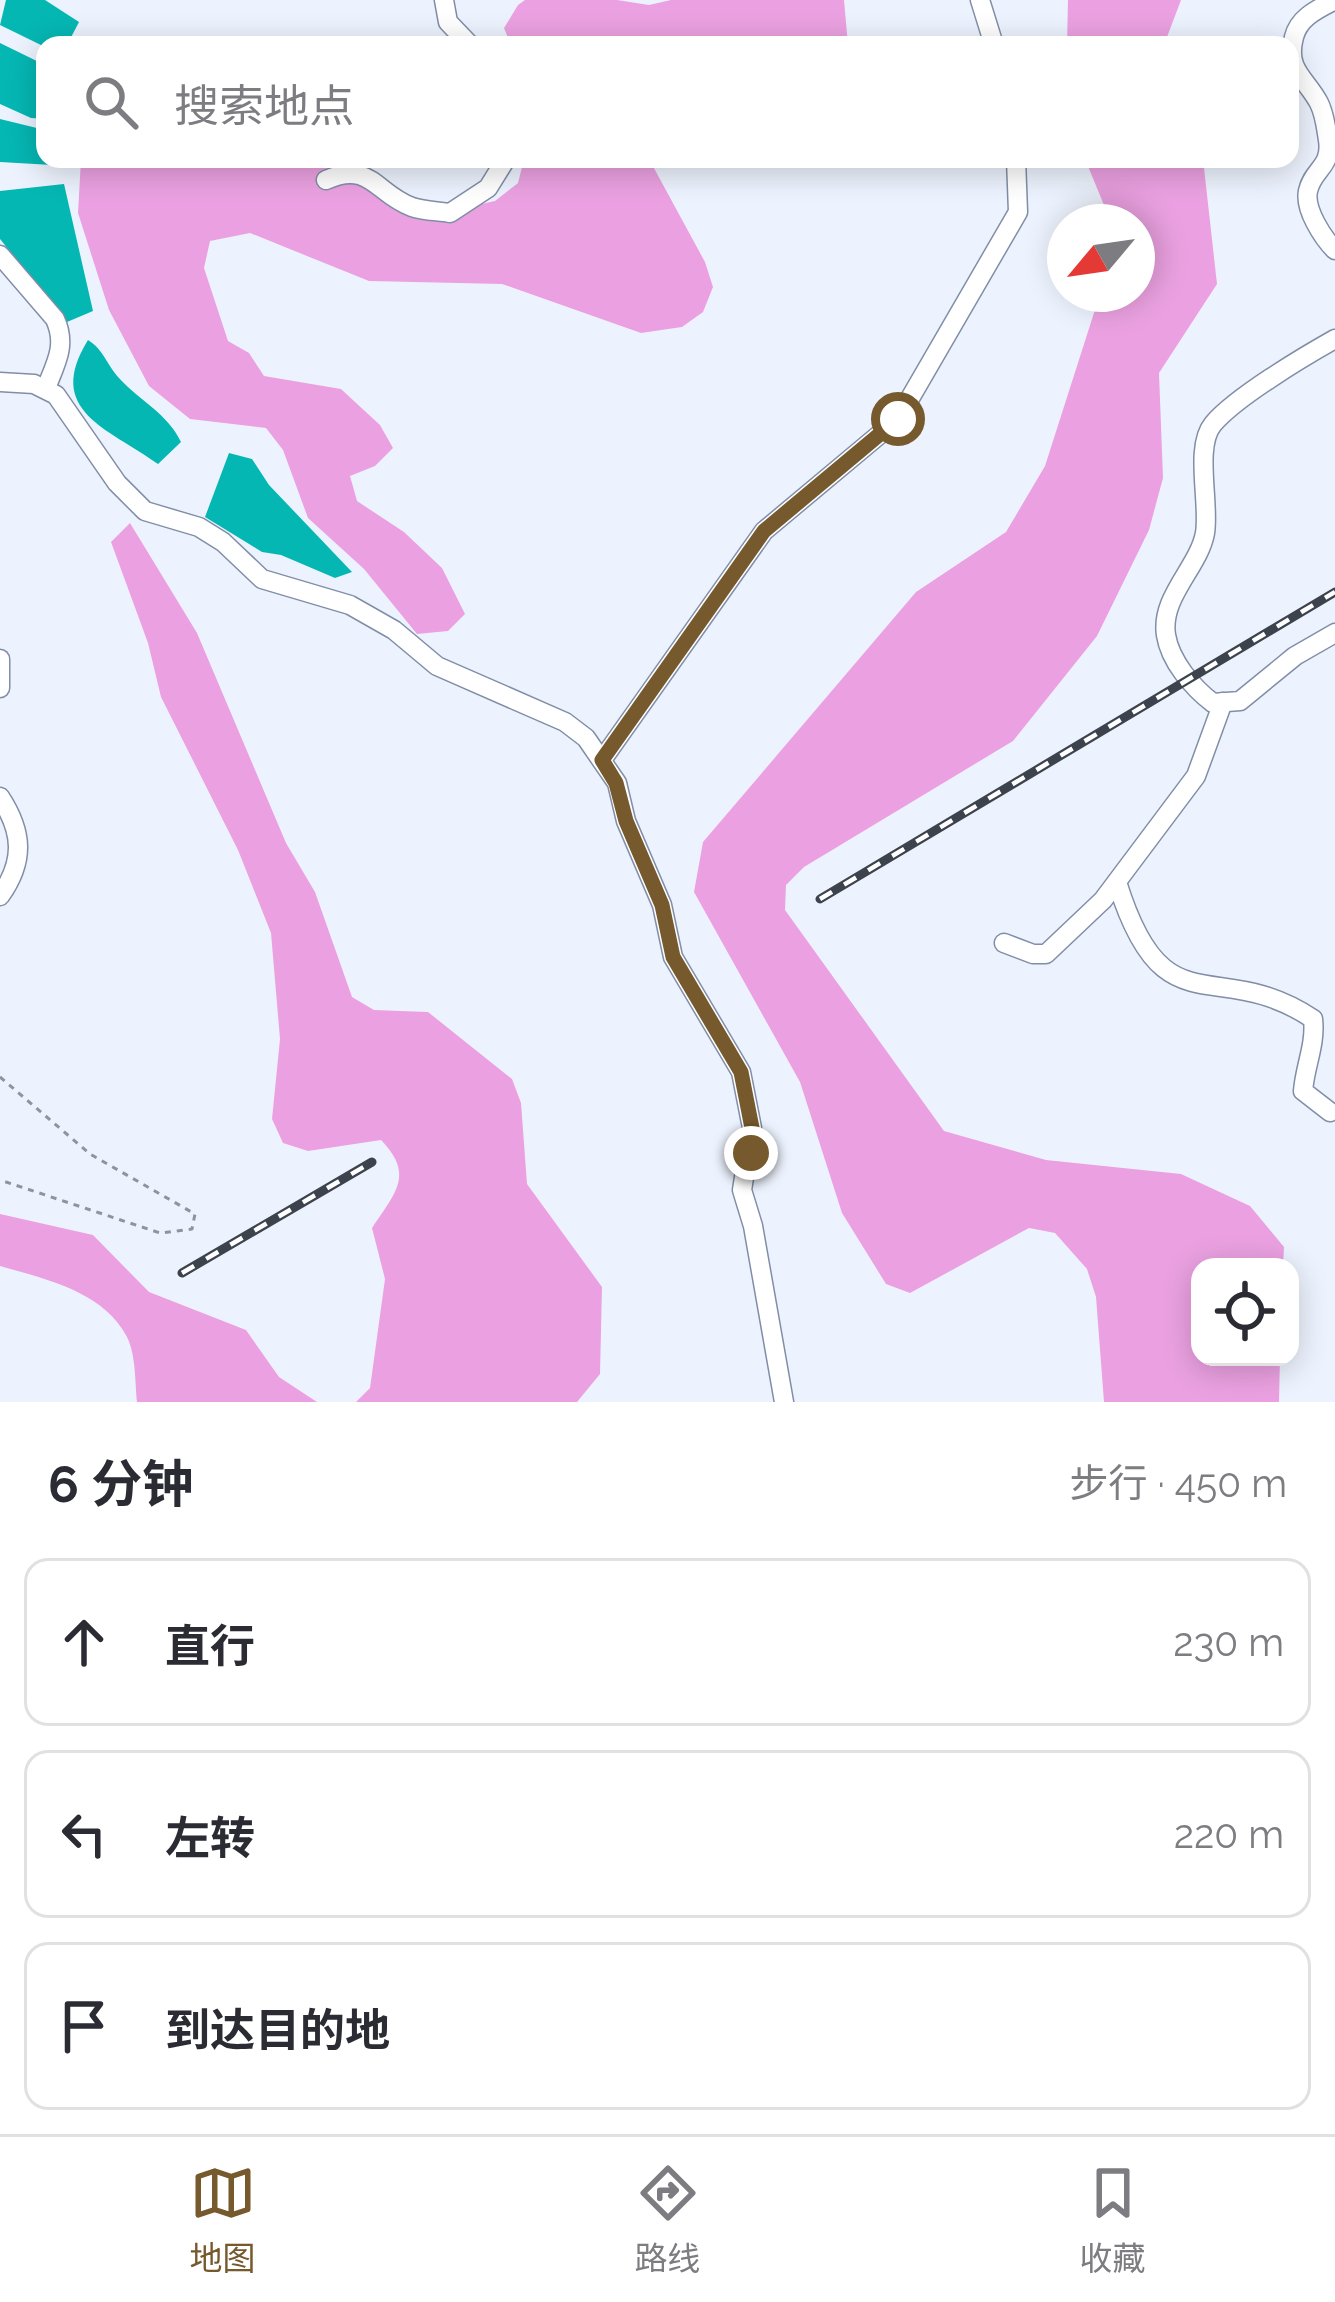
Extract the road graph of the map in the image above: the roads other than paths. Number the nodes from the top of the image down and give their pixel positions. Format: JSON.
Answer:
{"nodes":[{"id":1,"x":444,"y":0,"type":"edge"},
{"id":2,"x":980,"y":0,"type":"edge"},
{"id":3,"x":1335,"y":0,"type":"edge"},
{"id":4,"x":461,"y":36,"type":"edge"},
{"id":5,"x":991,"y":36,"type":"edge"},
{"id":6,"x":1294,"y":36,"type":"edge"},
{"id":7,"x":1299,"y":79,"type":"edge"},
{"id":8,"x":500,"y":168,"type":"edge"},
{"id":9,"x":1016,"y":168,"type":"edge"},
{"id":10,"x":326,"y":181,"type":"dead end"},
{"id":11,"x":1335,"y":250,"type":"edge"},
{"id":12,"x":0,"y":255,"type":"edge"},
{"id":13,"x":1335,"y":339,"type":"edge"},
{"id":14,"x":0,"y":382,"type":"edge"},
{"id":15,"x":46,"y":388,"type":"junction"},
{"id":16,"x":1335,"y":633,"type":"edge"},
{"id":17,"x":0,"y":659,"type":"edge"},
{"id":18,"x":0,"y":688,"type":"edge"},
{"id":19,"x":1223,"y":702,"type":"junction"},
{"id":20,"x":602,"y":760,"type":"junction"},
{"id":21,"x":0,"y":797,"type":"edge"},
{"id":22,"x":1117,"y":882,"type":"junction"},
{"id":23,"x":0,"y":896,"type":"edge"},
{"id":24,"x":1004,"y":944,"type":"dead end"},
{"id":25,"x":1330,"y":1112,"type":"dead end"},
{"id":26,"x":784,"y":1402,"type":"edge"}],
"edges":[{"from":1,"to":4,"type":"street"},
{"from":2,"to":5,"type":"street"},
{"from":3,"to":6,"type":"street"},
{"from":7,"to":11,"type":"street"},
{"from":8,"to":10,"type":"street"},
{"from":9,"to":20,"type":"street"},
{"from":12,"to":15,"type":"street"},
{"from":13,"to":19,"type":"street"},
{"from":14,"to":15,"type":"street"},
{"from":15,"to":20,"type":"street"},
{"from":16,"to":19,"type":"street"},
{"from":17,"to":18,"type":"street"},
{"from":19,"to":22,"type":"street"},
{"from":20,"to":26,"type":"street"},
{"from":21,"to":23,"type":"street"},
{"from":22,"to":24,"type":"street"},
{"from":22,"to":25,"type":"street"}]}
